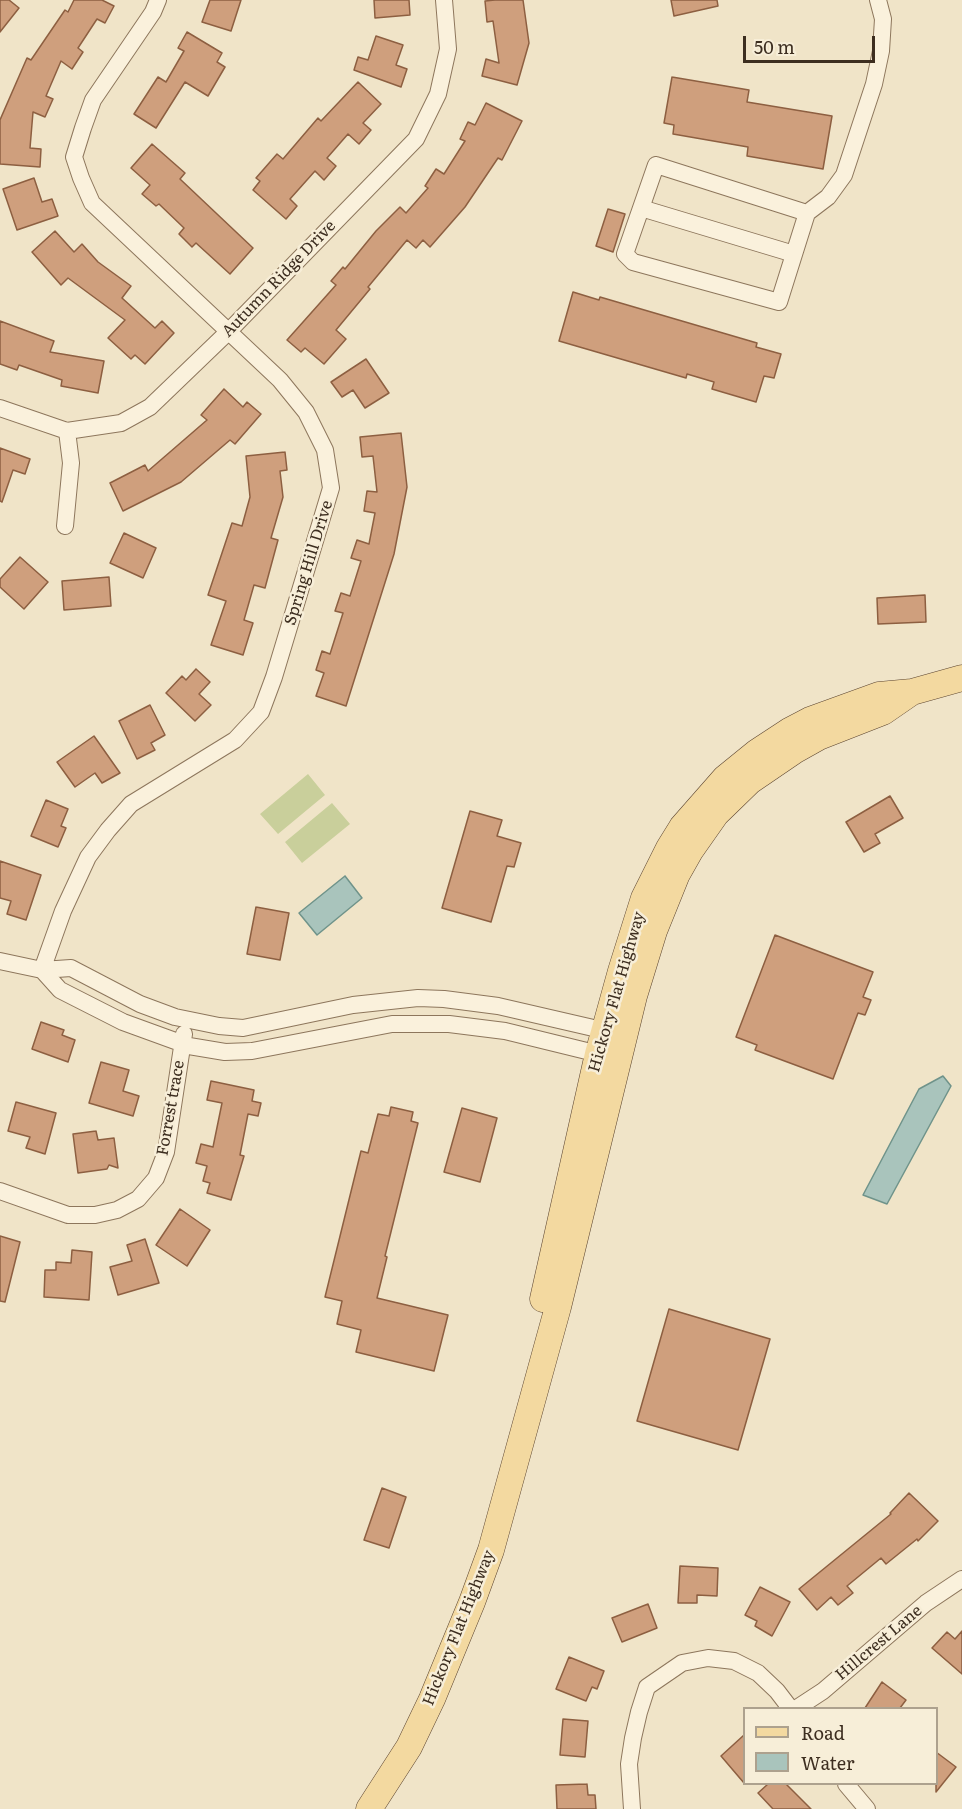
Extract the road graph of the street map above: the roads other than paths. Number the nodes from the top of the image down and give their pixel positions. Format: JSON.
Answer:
{"nodes":[{"id":1,"x":158,"y":0,"type":"edge"},
{"id":2,"x":444,"y":0,"type":"edge"},
{"id":3,"x":878,"y":0,"type":"edge"},
{"id":4,"x":641,"y":208,"type":"junction"},
{"id":5,"x":807,"y":213,"type":"junction"},
{"id":6,"x":794,"y":254,"type":"junction"},
{"id":7,"x":228,"y":332,"type":"junction"},
{"id":8,"x":0,"y":408,"type":"edge"},
{"id":9,"x":67,"y":431,"type":"junction"},
{"id":10,"x":65,"y":526,"type":"dead end"},
{"id":11,"x":962,"y":678,"type":"edge"},
{"id":12,"x":0,"y":961,"type":"edge"},
{"id":13,"x":42,"y":970,"type":"junction"},
{"id":14,"x":188,"y":1019,"type":"junction"},
{"id":15,"x":182,"y":1044,"type":"junction"},
{"id":16,"x":611,"y":1045,"type":"junction"},
{"id":17,"x":0,"y":1191,"type":"edge"},
{"id":18,"x":962,"y":1579,"type":"edge"},
{"id":19,"x":789,"y":1707,"type":"edge"},
{"id":20,"x":799,"y":1707,"type":"edge"},
{"id":21,"x":847,"y":1785,"type":"edge"},
{"id":22,"x":369,"y":1809,"type":"edge"},
{"id":23,"x":632,"y":1809,"type":"edge"},
{"id":24,"x":867,"y":1809,"type":"edge"}],
"edges":[{"from":1,"to":7,"type":"street","name":"Spring Hill Drive"},
{"from":2,"to":7,"type":"street","name":"Autumn Ridge Drive"},
{"from":3,"to":5,"type":"street"},
{"from":4,"to":5,"type":"street"},
{"from":4,"to":6,"type":"street"},
{"from":4,"to":6,"type":"street"},
{"from":5,"to":6,"type":"street"},
{"from":7,"to":9,"type":"street","name":"Autumn Ridge Drive"},
{"from":7,"to":13,"type":"street","name":"Spring Hill Drive"},
{"from":8,"to":9,"type":"street","name":"Autumn Ridge Drive"},
{"from":9,"to":10,"type":"street"},
{"from":11,"to":16,"type":"main road","name":"Hickory Flat Highway"},
{"from":12,"to":13,"type":"street"},
{"from":13,"to":14,"type":"street"},
{"from":13,"to":15,"type":"street"},
{"from":14,"to":15,"type":"street","name":"Forrest trace"},
{"from":14,"to":16,"type":"street"},
{"from":15,"to":16,"type":"street"},
{"from":15,"to":17,"type":"street","name":"Forrest trace"},
{"from":16,"to":22,"type":"main road","name":"Hickory Flat Highway"},
{"from":18,"to":20,"type":"street","name":"Hillcrest Lane"},
{"from":19,"to":23,"type":"street"},
{"from":21,"to":24,"type":"street"}]}
